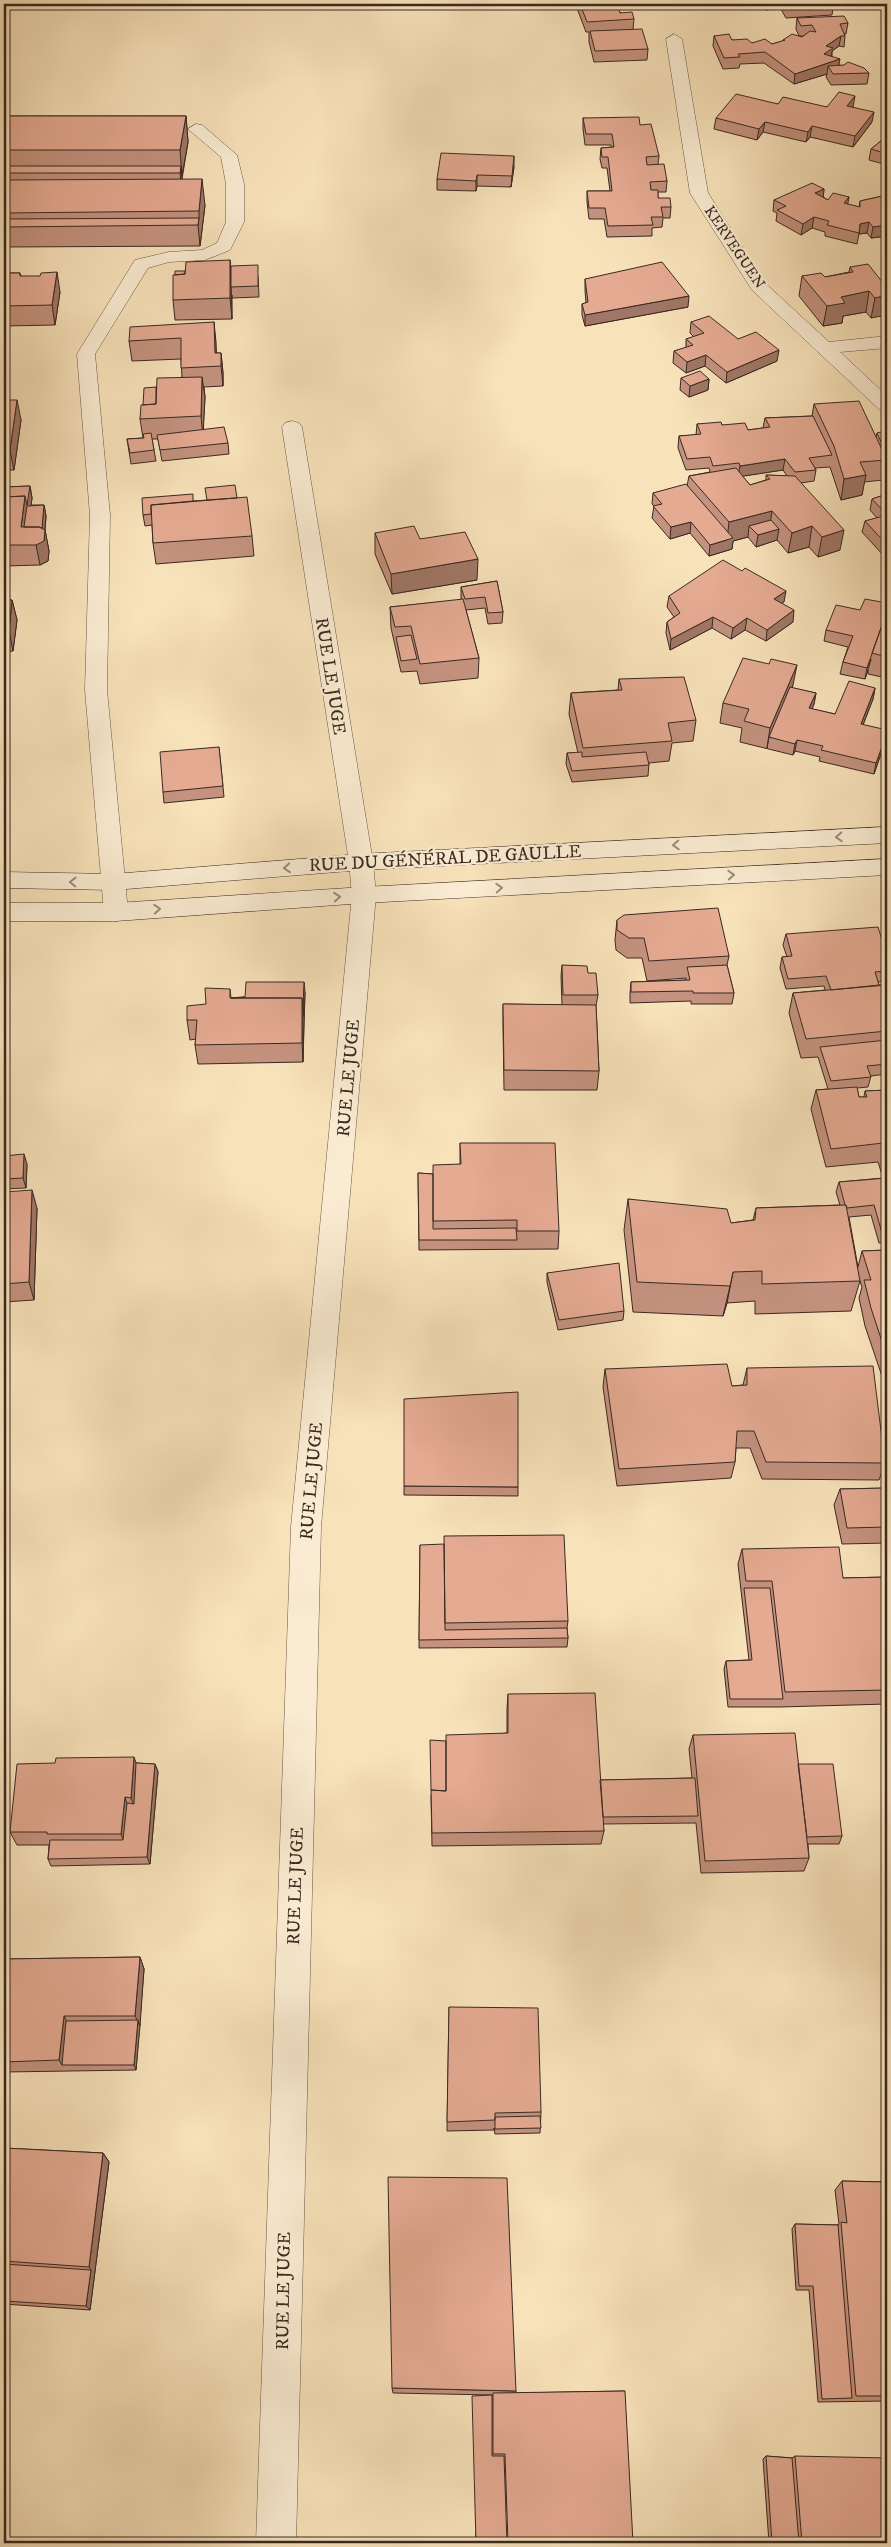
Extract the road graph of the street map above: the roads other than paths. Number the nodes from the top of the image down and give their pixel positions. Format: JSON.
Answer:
{"nodes":[{"id":1,"x":12,"y":4,"type":"edge"},
{"id":2,"x":4,"y":8,"type":"edge"},
{"id":3,"x":674,"y":39,"type":"dead end"},
{"id":4,"x":196,"y":130,"type":"dead end"},
{"id":5,"x":887,"y":342,"type":"edge"},
{"id":6,"x":825,"y":348,"type":"junction"},
{"id":7,"x":887,"y":406,"type":"edge"},
{"id":8,"x":292,"y":427,"type":"dead end"},
{"id":9,"x":887,"y":835,"type":"edge"},
{"id":10,"x":361,"y":862,"type":"junction"},
{"id":11,"x":887,"y":867,"type":"edge"},
{"id":12,"x":4,"y":880,"type":"edge"},
{"id":13,"x":114,"y":882,"type":"junction"},
{"id":14,"x":364,"y":895,"type":"junction"},
{"id":15,"x":4,"y":912,"type":"edge"},
{"id":16,"x":116,"y":912,"type":"junction"},
{"id":17,"x":276,"y":2543,"type":"edge"}],
"edges":[{"from":1,"to":2,"type":"street"},
{"from":3,"to":6,"type":"street","name":"KERVEGUEN"},
{"from":4,"to":13,"type":"street"},
{"from":5,"to":6,"type":"street"},
{"from":6,"to":7,"type":"street","name":"KERVEGUEN"},
{"from":8,"to":10,"type":"street","name":"RUE LE JUGE"},
{"from":9,"to":10,"type":"street","name":"RUE DU GÉNÉRAL DE GAULLE","one_way":true},
{"from":10,"to":13,"type":"street","name":"RUE DU GÉNÉRAL DE GAULLE","one_way":true},
{"from":10,"to":14,"type":"street","name":"RUE LE JUGE"},
{"from":14,"to":11,"type":"street","name":"RUE DU GÉNÉRAL DE GAULLE","one_way":true},
{"from":13,"to":12,"type":"street","name":"RUE DU GÉNÉRAL DE GAULLE","one_way":true},
{"from":13,"to":16,"type":"street"},
{"from":16,"to":14,"type":"street","name":"RUE DU GÉNÉRAL DE GAULLE","one_way":true},
{"from":14,"to":17,"type":"street","name":"RUE LE JUGE"},
{"from":15,"to":16,"type":"street","name":"RUE DU GÉNÉRAL DE GAULLE"}]}
